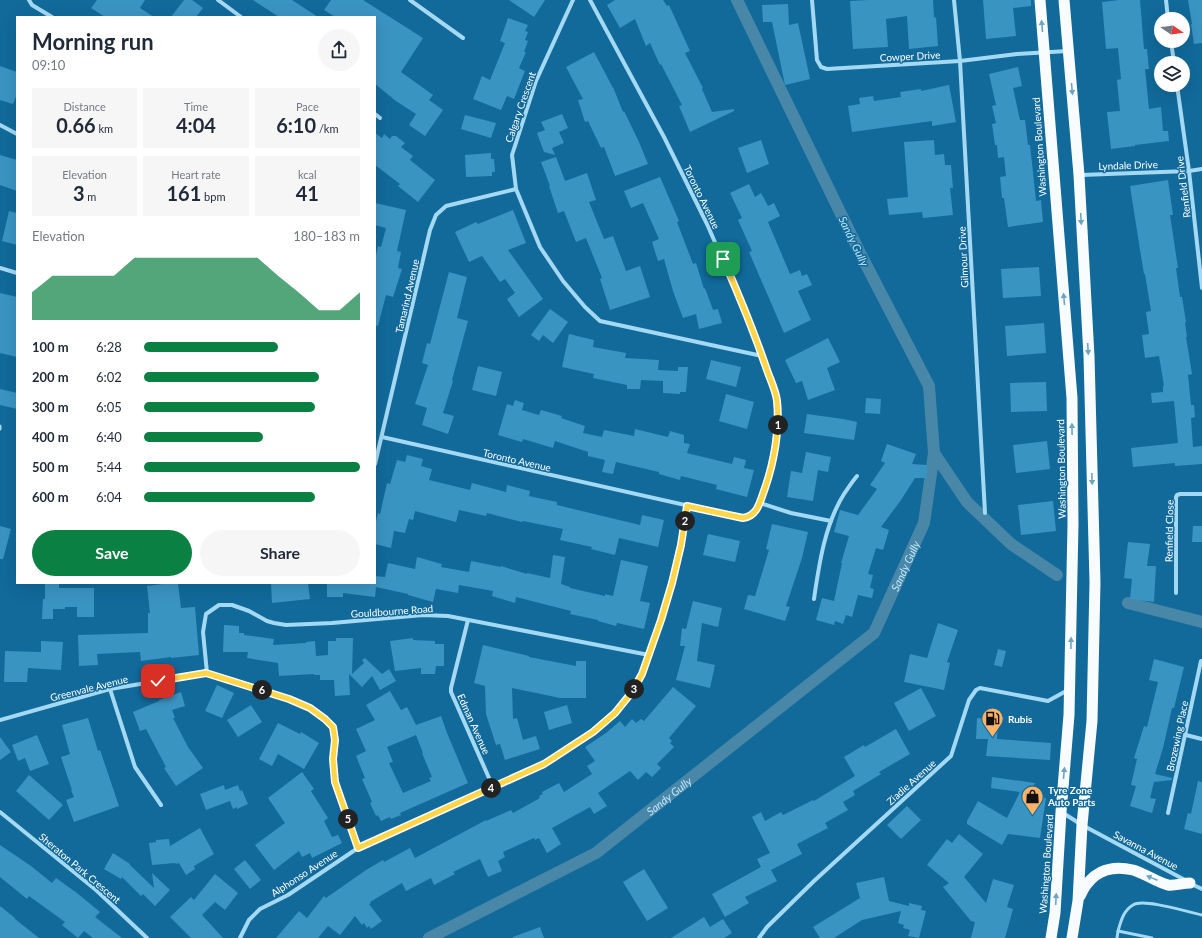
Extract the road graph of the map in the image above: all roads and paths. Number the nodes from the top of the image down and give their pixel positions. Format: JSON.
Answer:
{"nodes":[{"id":1,"x":29,"y":0,"type":"edge"},
{"id":2,"x":218,"y":0,"type":"edge"},
{"id":3,"x":410,"y":0,"type":"edge"},
{"id":4,"x":573,"y":0,"type":"edge"},
{"id":5,"x":590,"y":0,"type":"edge"},
{"id":6,"x":812,"y":0,"type":"edge"},
{"id":7,"x":954,"y":0,"type":"edge"},
{"id":8,"x":1040,"y":0,"type":"edge"},
{"id":9,"x":1064,"y":0,"type":"edge"},
{"id":10,"x":1166,"y":0,"type":"edge"},
{"id":11,"x":1167,"y":12,"type":"edge"},
{"id":12,"x":50,"y":16,"type":"edge"},
{"id":13,"x":240,"y":16,"type":"edge"},
{"id":14,"x":463,"y":38,"type":"dead end"},
{"id":15,"x":1068,"y":51,"type":"junction"},
{"id":16,"x":1044,"y":52,"type":"junction"},
{"id":17,"x":960,"y":61,"type":"junction"},
{"id":18,"x":1178,"y":92,"type":"edge"},
{"id":19,"x":376,"y":115,"type":"edge"},
{"id":20,"x":380,"y":118,"type":"dead end"},
{"id":21,"x":0,"y":125,"type":"edge"},
{"id":22,"x":16,"y":133,"type":"edge"},
{"id":23,"x":1202,"y":169,"type":"edge"},
{"id":24,"x":1189,"y":171,"type":"junction"},
{"id":25,"x":1079,"y":175,"type":"junction"},
{"id":26,"x":516,"y":189,"type":"junction"},
{"id":27,"x":0,"y":268,"type":"edge"},
{"id":28,"x":16,"y":273,"type":"edge"},
{"id":29,"x":1202,"y":288,"type":"edge"},
{"id":30,"x":762,"y":356,"type":"junction"},
{"id":31,"x":0,"y":426,"type":"edge"},
{"id":32,"x":0,"y":429,"type":"edge"},
{"id":33,"x":382,"y":437,"type":"junction"},
{"id":34,"x":376,"y":460,"type":"edge"},
{"id":35,"x":857,"y":476,"type":"dead end"},
{"id":36,"x":1202,"y":494,"type":"edge"},
{"id":37,"x":760,"y":503,"type":"junction"},
{"id":38,"x":687,"y":506,"type":"junction"},
{"id":39,"x":985,"y":513,"type":"dead end"},
{"id":40,"x":831,"y":522,"type":"junction"},
{"id":41,"x":1176,"y":593,"type":"dead end"},
{"id":42,"x":814,"y":599,"type":"dead end"},
{"id":43,"x":468,"y":620,"type":"junction"},
{"id":44,"x":649,"y":655,"type":"junction"},
{"id":45,"x":1201,"y":662,"type":"dead end"},
{"id":46,"x":206,"y":673,"type":"junction"},
{"id":47,"x":110,"y":689,"type":"junction"},
{"id":48,"x":1070,"y":689,"type":"junction"},
{"id":49,"x":0,"y":720,"type":"edge"},
{"id":50,"x":1186,"y":735,"type":"junction"},
{"id":51,"x":1202,"y":739,"type":"edge"},
{"id":52,"x":492,"y":787,"type":"junction"},
{"id":53,"x":161,"y":805,"type":"dead end"},
{"id":54,"x":0,"y":812,"type":"edge"},
{"id":55,"x":1061,"y":812,"type":"junction"},
{"id":56,"x":1168,"y":814,"type":"dead end"},
{"id":57,"x":1082,"y":825,"type":"junction"},
{"id":58,"x":358,"y":848,"type":"junction"},
{"id":59,"x":1190,"y":883,"type":"junction"},
{"id":60,"x":1202,"y":890,"type":"edge"},
{"id":61,"x":1078,"y":901,"type":"junction"},
{"id":62,"x":1202,"y":915,"type":"edge"},
{"id":63,"x":1118,"y":931,"type":"junction"},
{"id":64,"x":147,"y":938,"type":"edge"},
{"id":65,"x":240,"y":938,"type":"edge"},
{"id":66,"x":759,"y":938,"type":"edge"},
{"id":67,"x":1051,"y":938,"type":"edge"},
{"id":68,"x":1072,"y":938,"type":"edge"},
{"id":69,"x":1117,"y":938,"type":"edge"},
{"id":70,"x":1152,"y":938,"type":"edge"}],
"edges":[{"from":1,"to":12,"type":"street"},
{"from":2,"to":13,"type":"street"},
{"from":3,"to":14,"type":"street"},
{"from":4,"to":26,"type":"street","name":"Calgary Crescent"},
{"from":5,"to":30,"type":"street","name":"Toronto Avenue"},
{"from":6,"to":17,"type":"street","name":"Cowper Drive"},
{"from":7,"to":17,"type":"street","name":"Gilmour Drive"},
{"from":16,"to":8,"type":"highway","name":"Washington Boulevard","one_way":true},
{"from":9,"to":15,"type":"highway"},
{"from":10,"to":11,"type":"street"},
{"from":15,"to":16,"type":"street","name":"Cowper Drive"},
{"from":15,"to":25,"type":"highway","one_way":true},
{"from":16,"to":17,"type":"street","name":"Cowper Drive"},
{"from":48,"to":16,"type":"highway","name":"Washington Boulevard","one_way":true},
{"from":17,"to":39,"type":"street","name":"Gilmour Drive"},
{"from":18,"to":24,"type":"street","name":"Renfield Drive"},
{"from":19,"to":20,"type":"street"},
{"from":21,"to":22,"type":"street"},
{"from":23,"to":24,"type":"street","name":"Lyndale Drive"},
{"from":24,"to":25,"type":"street","name":"Lyndale Drive"},
{"from":24,"to":29,"type":"street","name":"Renfield Drive"},
{"from":25,"to":57,"type":"highway","one_way":true},
{"from":26,"to":30,"type":"street","name":"Calgary Crescent"},
{"from":26,"to":33,"type":"street","name":"Tamarind Avenue"},
{"from":27,"to":28,"type":"street"},
{"from":30,"to":37,"type":"street","name":"Toronto Avenue"},
{"from":31,"to":32,"type":"lane"},
{"from":33,"to":34,"type":"street","name":"Tamarind Avenue"},
{"from":33,"to":38,"type":"street","name":"Toronto Avenue"},
{"from":35,"to":40,"type":"street"},
{"from":36,"to":41,"type":"street","name":"Renfield Close"},
{"from":37,"to":38,"type":"street","name":"Toronto Avenue"},
{"from":37,"to":40,"type":"street"},
{"from":38,"to":44,"type":"street","name":"Alphonso Avenue"},
{"from":40,"to":42,"type":"street"},
{"from":43,"to":44,"type":"street","name":"Gouldbourne Road"},
{"from":43,"to":46,"type":"street","name":"Gouldbourne Road"},
{"from":43,"to":52,"type":"street","name":"Edman Avenue"},
{"from":44,"to":52,"type":"street","name":"Alphonso Avenue"},
{"from":45,"to":50,"type":"street","name":"Brozewing Place"},
{"from":46,"to":47,"type":"street","name":"Greenvale Avenue"},
{"from":46,"to":58,"type":"street","name":"Greenvale Avenue"},
{"from":47,"to":49,"type":"street","name":"Greenvale Avenue"},
{"from":47,"to":53,"type":"street"},
{"from":55,"to":48,"type":"highway","name":"Washington Boulevard","one_way":true},
{"from":48,"to":66,"type":"street","name":"Ziadie Avenue"},
{"from":50,"to":51,"type":"street"},
{"from":50,"to":56,"type":"street","name":"Brozewing Place"},
{"from":52,"to":58,"type":"street","name":"Alphonso Avenue"},
{"from":54,"to":64,"type":"street","name":"Sheraton Park Crescent"},
{"from":55,"to":57,"type":"street","name":"Savanna Avenue"},
{"from":67,"to":55,"type":"highway","name":"Washington Boulevard","one_way":true},
{"from":57,"to":59,"type":"street","name":"Savanna Avenue"},
{"from":57,"to":61,"type":"highway"},
{"from":58,"to":65,"type":"street","name":"Alphonso Avenue"},
{"from":59,"to":60,"type":"street","name":"Savanna Avenue"},
{"from":59,"to":61,"type":"highway","one_way":true},
{"from":61,"to":68,"type":"highway"},
{"from":62,"to":63,"type":"lane"},
{"from":63,"to":69,"type":"lane"},
{"from":63,"to":70,"type":"lane"}]}
